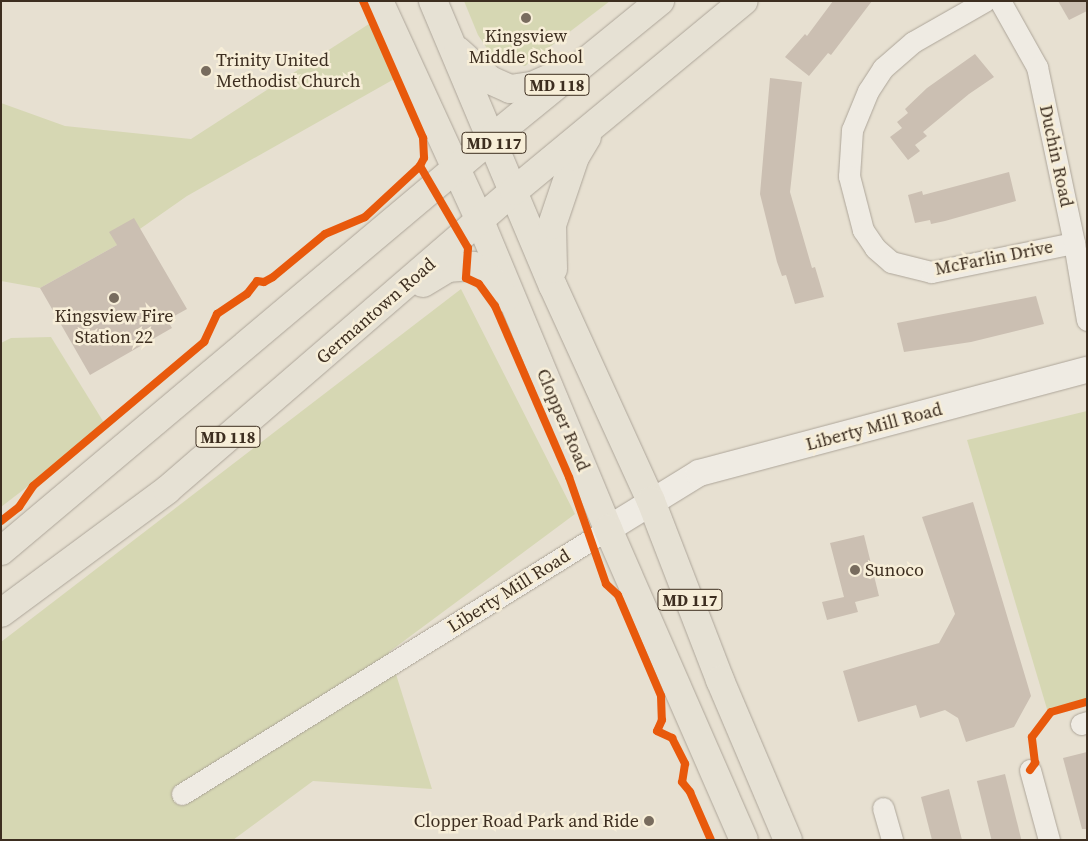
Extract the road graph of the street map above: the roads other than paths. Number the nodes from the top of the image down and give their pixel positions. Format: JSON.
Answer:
{"nodes":[{"id":1,"x":379,"y":1,"type":"edge"},
{"id":2,"x":433,"y":1,"type":"edge"},
{"id":3,"x":660,"y":1,"type":"edge"},
{"id":4,"x":744,"y":1,"type":"edge"},
{"id":5,"x":985,"y":1,"type":"edge"},
{"id":6,"x":1000,"y":1,"type":"edge"},
{"id":7,"x":451,"y":45,"type":"junction"},
{"id":8,"x":583,"y":64,"type":"junction"},
{"id":9,"x":596,"y":122,"type":"junction"},
{"id":10,"x":492,"y":138,"type":"junction"},
{"id":11,"x":455,"y":169,"type":"junction"},
{"id":12,"x":514,"y":190,"type":"junction"},
{"id":13,"x":480,"y":221,"type":"junction"},
{"id":14,"x":1074,"y":243,"type":"junction"},
{"id":15,"x":553,"y":286,"type":"junction"},
{"id":16,"x":377,"y":310,"type":"junction"},
{"id":17,"x":520,"y":317,"type":"junction"},
{"id":18,"x":1087,"y":320,"type":"edge"},
{"id":19,"x":1087,"y":370,"type":"edge"},
{"id":20,"x":651,"y":501,"type":"junction"},
{"id":21,"x":608,"y":529,"type":"junction"},
{"id":22,"x":1,"y":552,"type":"edge"},
{"id":23,"x":1,"y":613,"type":"edge"},
{"id":24,"x":1030,"y":770,"type":"dead end"},
{"id":25,"x":182,"y":794,"type":"dead end"},
{"id":26,"x":883,"y":808,"type":"dead end"},
{"id":27,"x":744,"y":840,"type":"edge"},
{"id":28,"x":788,"y":840,"type":"edge"},
{"id":29,"x":892,"y":840,"type":"edge"},
{"id":30,"x":1049,"y":840,"type":"edge"}],
"edges":[{"from":1,"to":11,"type":"main road","name":"Clopper Road","number":"MD 117"},
{"from":2,"to":7,"type":"main road","number":"MD 117"},
{"from":3,"to":8,"type":"main road","number":"MD 118"},
{"from":4,"to":9,"type":"main road","name":"Germantown Road","number":"MD 118"},
{"from":5,"to":14,"type":"street","name":"McFarlin Drive"},
{"from":6,"to":14,"type":"street","name":"Duchin Road"},
{"from":7,"to":8,"type":"main road"},
{"from":7,"to":10,"type":"main road","number":"MD 117"},
{"from":8,"to":10,"type":"main road","number":"MD 118"},
{"from":9,"to":12,"type":"main road","name":"Germantown Road","number":"MD 118"},
{"from":9,"to":15,"type":"main road"},
{"from":10,"to":11,"type":"main road","number":"MD 118"},
{"from":10,"to":12,"type":"main road","number":"MD 117"},
{"from":11,"to":13,"type":"main road","name":"Clopper Road","number":"MD 117"},
{"from":11,"to":22,"type":"main road","number":"MD 118"},
{"from":12,"to":13,"type":"main road","name":"Germantown Road","number":"MD 118"},
{"from":12,"to":15,"type":"main road","number":"MD 117"},
{"from":13,"to":16,"type":"main road","name":"Germantown Road","number":"MD 118"},
{"from":13,"to":17,"type":"main road","name":"Clopper Road","number":"MD 117"},
{"from":14,"to":18,"type":"street","name":"Duchin Road"},
{"from":15,"to":20,"type":"main road","number":"MD 117"},
{"from":16,"to":17,"type":"main road"},
{"from":16,"to":23,"type":"main road","name":"Germantown Road","number":"MD 118"},
{"from":17,"to":21,"type":"main road","name":"Clopper Road","number":"MD 117"},
{"from":19,"to":20,"type":"street","name":"Liberty Mill Road"},
{"from":20,"to":21,"type":"street","name":"Liberty Mill Road"},
{"from":20,"to":28,"type":"main road","number":"MD 117"},
{"from":21,"to":25,"type":"street","name":"Liberty Mill Road"},
{"from":21,"to":27,"type":"main road","name":"Clopper Road","number":"MD 117"},
{"from":24,"to":30,"type":"street"},
{"from":26,"to":29,"type":"street"}]}
